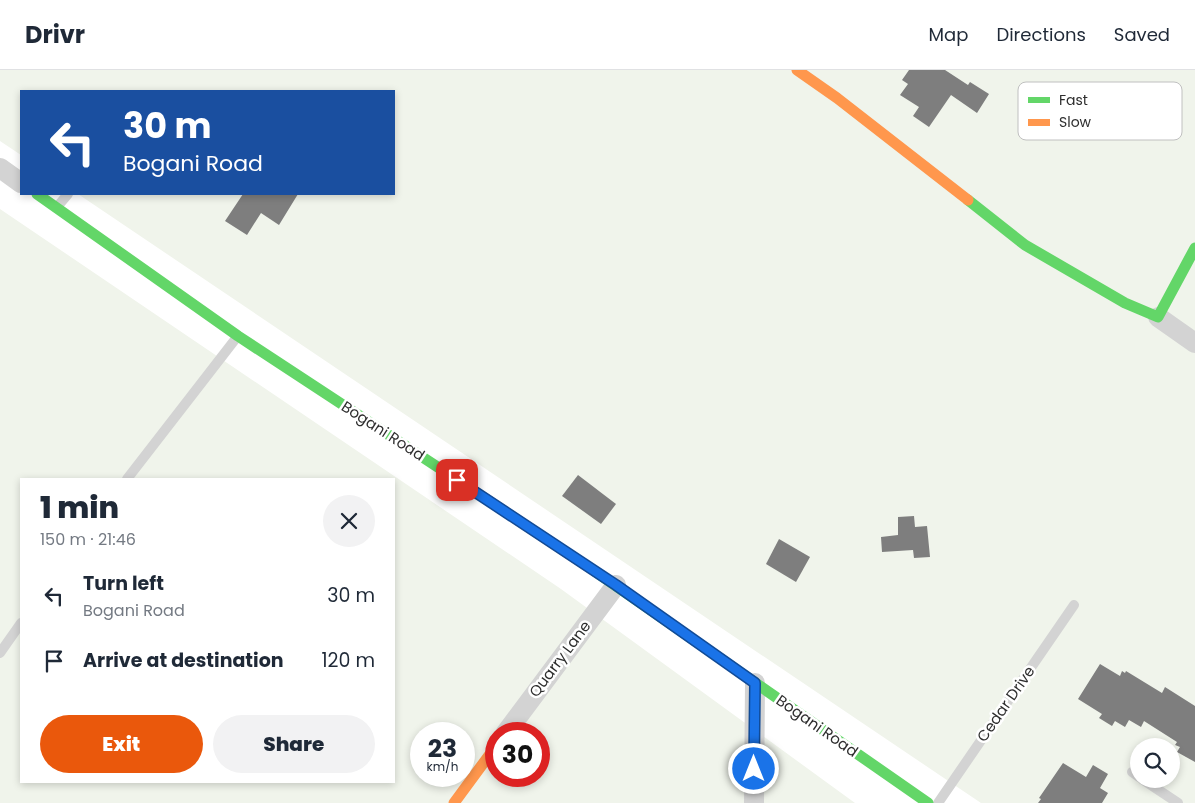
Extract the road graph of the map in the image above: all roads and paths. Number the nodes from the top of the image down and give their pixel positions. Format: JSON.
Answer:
{"nodes":[{"id":1,"x":798,"y":70,"type":"edge"},
{"id":2,"x":0,"y":168,"type":"edge"},
{"id":3,"x":20,"y":182,"type":"edge"},
{"id":4,"x":38,"y":195,"type":"edge"},
{"id":5,"x":67,"y":195,"type":"edge"},
{"id":6,"x":56,"y":207,"type":"junction"},
{"id":7,"x":1195,"y":248,"type":"edge"},
{"id":8,"x":1158,"y":317,"type":"junction"},
{"id":9,"x":238,"y":336,"type":"junction"},
{"id":10,"x":1195,"y":343,"type":"edge"},
{"id":11,"x":128,"y":478,"type":"edge"},
{"id":12,"x":616,"y":585,"type":"junction"},
{"id":13,"x":1074,"y":605,"type":"dead end"},
{"id":14,"x":20,"y":624,"type":"edge"},
{"id":15,"x":0,"y":653,"type":"edge"},
{"id":16,"x":755,"y":683,"type":"junction"},
{"id":17,"x":514,"y":722,"type":"edge"},
{"id":18,"x":485,"y":761,"type":"edge"},
{"id":19,"x":1156,"y":788,"type":"edge"},
{"id":20,"x":454,"y":803,"type":"edge"},
{"id":21,"x":754,"y":803,"type":"edge"},
{"id":22,"x":928,"y":803,"type":"edge"},
{"id":23,"x":938,"y":803,"type":"edge"},
{"id":24,"x":1178,"y":803,"type":"edge"}],
"edges":[{"from":1,"to":8,"type":"street"},
{"from":2,"to":3,"type":"street"},
{"from":4,"to":6,"type":"street","name":"Bogani Road"},
{"from":5,"to":6,"type":"lane"},
{"from":6,"to":9,"type":"street","name":"Bogani Road"},
{"from":7,"to":8,"type":"street"},
{"from":8,"to":10,"type":"street"},
{"from":9,"to":11,"type":"lane"},
{"from":9,"to":12,"type":"street","name":"Bogani Road"},
{"from":12,"to":16,"type":"street","name":"Bogani Road"},
{"from":12,"to":17,"type":"street","name":"Quarry Lane"},
{"from":13,"to":23,"type":"lane","name":"Cedar Drive"},
{"from":14,"to":15,"type":"lane"},
{"from":16,"to":21,"type":"street"},
{"from":16,"to":22,"type":"street","name":"Bogani Road"},
{"from":18,"to":20,"type":"street"},
{"from":19,"to":24,"type":"lane"}]}
